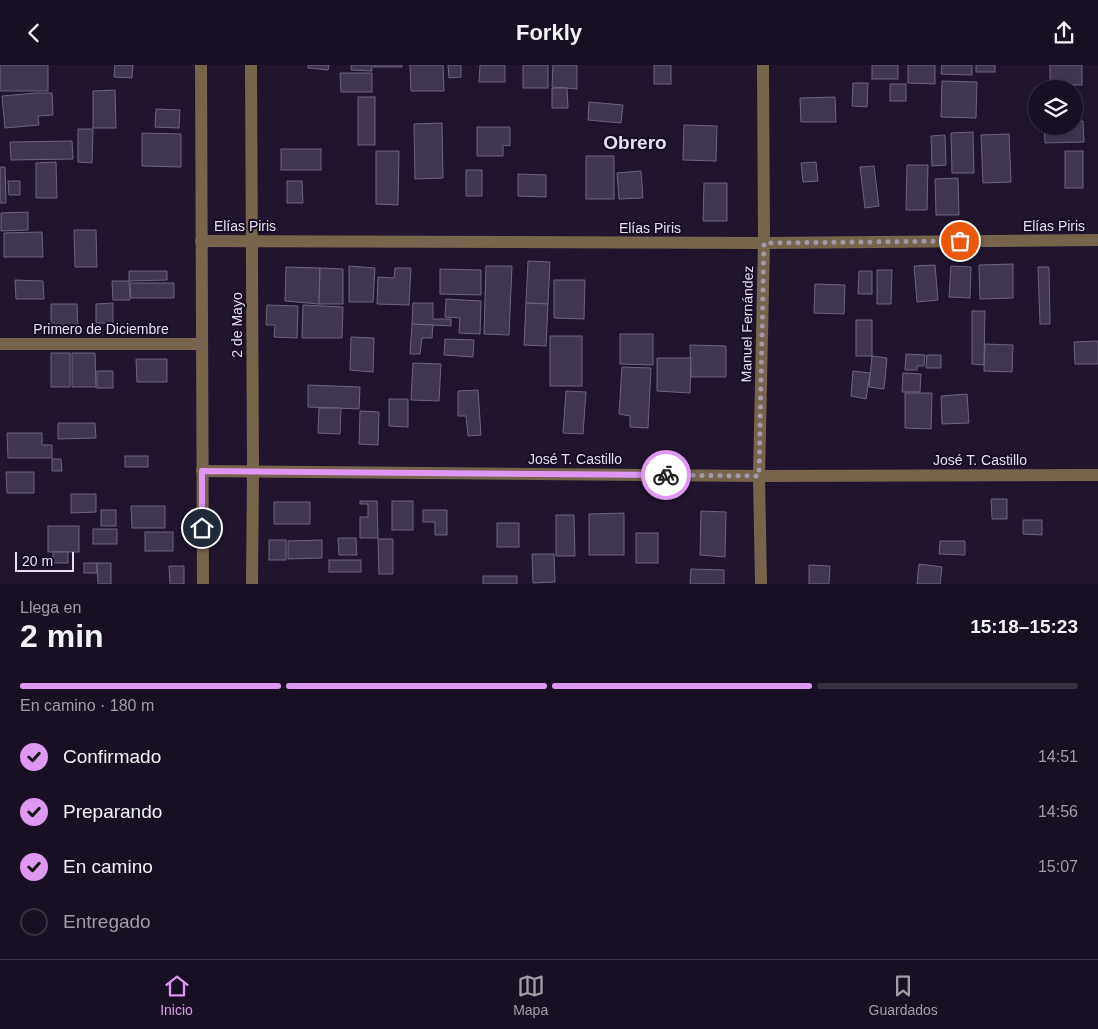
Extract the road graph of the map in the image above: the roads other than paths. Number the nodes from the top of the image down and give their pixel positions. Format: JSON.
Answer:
{"nodes":[{"id":1,"x":201,"y":65,"type":"edge"},
{"id":2,"x":251,"y":65,"type":"edge"},
{"id":3,"x":763,"y":65,"type":"edge"},
{"id":4,"x":1098,"y":240,"type":"edge"},
{"id":5,"x":201,"y":241,"type":"junction"},
{"id":6,"x":252,"y":241,"type":"junction"},
{"id":7,"x":764,"y":243,"type":"junction"},
{"id":8,"x":0,"y":344,"type":"edge"},
{"id":9,"x":202,"y":344,"type":"junction"},
{"id":10,"x":202,"y":471,"type":"junction"},
{"id":11,"x":253,"y":471,"type":"junction"},
{"id":12,"x":1098,"y":475,"type":"edge"},
{"id":13,"x":759,"y":476,"type":"junction"},
{"id":14,"x":203,"y":584,"type":"edge"},
{"id":15,"x":252,"y":584,"type":"edge"},
{"id":16,"x":761,"y":584,"type":"edge"}],
"edges":[{"from":1,"to":5,"type":"street"},
{"from":2,"to":6,"type":"street","name":"2 de Mayo"},
{"from":3,"to":7,"type":"street","name":"Manuel Fernández"},
{"from":4,"to":7,"type":"street","name":"Elías Piris"},
{"from":5,"to":6,"type":"street","name":"Elías Piris"},
{"from":5,"to":9,"type":"street"},
{"from":6,"to":7,"type":"street","name":"Elías Piris"},
{"from":6,"to":11,"type":"street","name":"2 de Mayo"},
{"from":7,"to":13,"type":"street","name":"Manuel Fernández"},
{"from":8,"to":9,"type":"street","name":"Primero de Diciembre"},
{"from":9,"to":10,"type":"street"},
{"from":10,"to":11,"type":"street","name":"José T. Castillo"},
{"from":10,"to":14,"type":"street"},
{"from":11,"to":13,"type":"street","name":"José T. Castillo"},
{"from":11,"to":15,"type":"street","name":"2 de Mayo"},
{"from":12,"to":13,"type":"street","name":"José T. Castillo"},
{"from":13,"to":16,"type":"street","name":"Manuel Fernández"}]}
